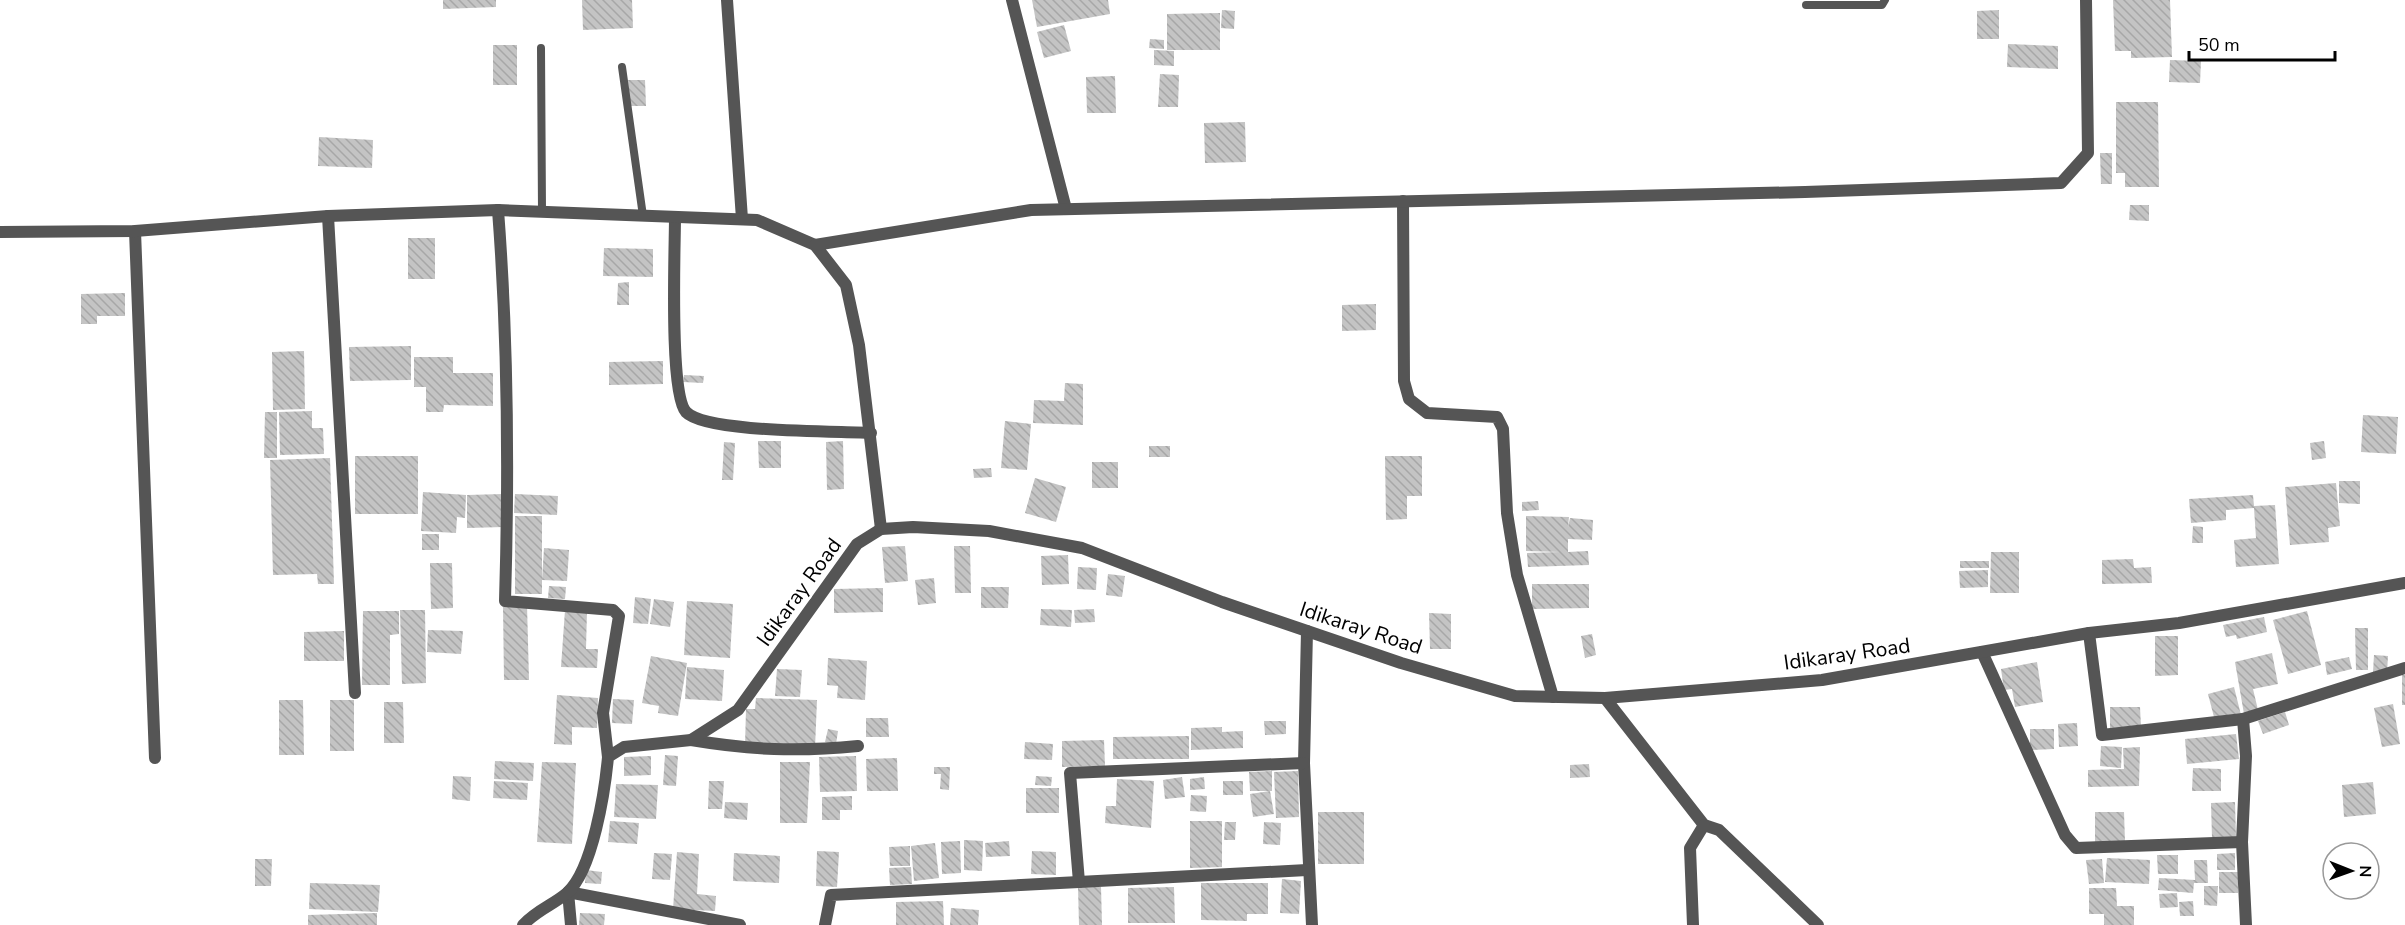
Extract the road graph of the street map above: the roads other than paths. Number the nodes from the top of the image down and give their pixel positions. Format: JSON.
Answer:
{"nodes":[{"id":1,"x":727,"y":0,"type":"edge"},
{"id":2,"x":1012,"y":0,"type":"edge"},
{"id":3,"x":1885,"y":0,"type":"edge"},
{"id":4,"x":2086,"y":0,"type":"edge"},
{"id":5,"x":1806,"y":5,"type":"dead end"},
{"id":6,"x":541,"y":48,"type":"dead end"},
{"id":7,"x":622,"y":67,"type":"dead end"},
{"id":8,"x":1403,"y":201,"type":"junction"},
{"id":9,"x":1066,"y":209,"type":"junction"},
{"id":10,"x":498,"y":210,"type":"junction"},
{"id":11,"x":542,"y":212,"type":"junction"},
{"id":12,"x":328,"y":216,"type":"junction"},
{"id":13,"x":643,"y":216,"type":"junction"},
{"id":14,"x":675,"y":217,"type":"junction"},
{"id":15,"x":742,"y":219,"type":"junction"},
{"id":16,"x":135,"y":231,"type":"junction"},
{"id":17,"x":0,"y":232,"type":"edge"},
{"id":18,"x":815,"y":244,"type":"junction"},
{"id":19,"x":871,"y":433,"type":"junction"},
{"id":20,"x":881,"y":529,"type":"junction"},
{"id":21,"x":2405,"y":583,"type":"edge"},
{"id":22,"x":1307,"y":631,"type":"junction"},
{"id":23,"x":2089,"y":633,"type":"junction"},
{"id":24,"x":1982,"y":652,"type":"junction"},
{"id":25,"x":2405,"y":668,"type":"edge"},
{"id":26,"x":355,"y":693,"type":"dead end"},
{"id":27,"x":1553,"y":697,"type":"junction"},
{"id":28,"x":1605,"y":698,"type":"junction"},
{"id":29,"x":2242,"y":719,"type":"junction"},
{"id":30,"x":691,"y":740,"type":"junction"},
{"id":31,"x":858,"y":746,"type":"dead end"},
{"id":32,"x":608,"y":757,"type":"junction"},
{"id":33,"x":155,"y":758,"type":"dead end"},
{"id":34,"x":1304,"y":763,"type":"junction"},
{"id":35,"x":1704,"y":825,"type":"junction"},
{"id":36,"x":2242,"y":842,"type":"junction"},
{"id":37,"x":1307,"y":870,"type":"junction"},
{"id":38,"x":1079,"y":882,"type":"junction"},
{"id":39,"x":568,"y":892,"type":"junction"},
{"id":40,"x":523,"y":925,"type":"edge"},
{"id":41,"x":570,"y":925,"type":"edge"},
{"id":42,"x":740,"y":925,"type":"edge"},
{"id":43,"x":825,"y":925,"type":"edge"},
{"id":44,"x":1312,"y":925,"type":"edge"},
{"id":45,"x":1693,"y":925,"type":"edge"},
{"id":46,"x":1818,"y":925,"type":"edge"},
{"id":47,"x":2246,"y":925,"type":"edge"}],
"edges":[{"from":1,"to":15,"type":"street"},
{"from":2,"to":9,"type":"street"},
{"from":3,"to":5,"type":"lane"},
{"from":4,"to":8,"type":"street"},
{"from":6,"to":11,"type":"lane"},
{"from":7,"to":13,"type":"lane"},
{"from":8,"to":9,"type":"street"},
{"from":8,"to":27,"type":"street"},
{"from":9,"to":18,"type":"street"},
{"from":10,"to":11,"type":"street"},
{"from":10,"to":12,"type":"street"},
{"from":10,"to":32,"type":"street"},
{"from":11,"to":13,"type":"street"},
{"from":12,"to":16,"type":"street"},
{"from":12,"to":26,"type":"street"},
{"from":13,"to":14,"type":"street"},
{"from":14,"to":15,"type":"street"},
{"from":14,"to":19,"type":"street"},
{"from":15,"to":18,"type":"street"},
{"from":16,"to":17,"type":"street"},
{"from":16,"to":33,"type":"street"},
{"from":18,"to":19,"type":"street"},
{"from":19,"to":20,"type":"street"},
{"from":20,"to":22,"type":"street","name":"Idikaray Road"},
{"from":20,"to":30,"type":"street","name":"Idikaray Road"},
{"from":21,"to":23,"type":"street","name":"Idikaray Road"},
{"from":22,"to":27,"type":"street","name":"Idikaray Road"},
{"from":22,"to":34,"type":"street"},
{"from":23,"to":24,"type":"street","name":"Idikaray Road"},
{"from":23,"to":29,"type":"street"},
{"from":24,"to":28,"type":"street","name":"Idikaray Road"},
{"from":24,"to":36,"type":"street"},
{"from":25,"to":29,"type":"street"},
{"from":27,"to":28,"type":"street","name":"Idikaray Road"},
{"from":28,"to":35,"type":"street"},
{"from":29,"to":36,"type":"street"},
{"from":30,"to":31,"type":"street"},
{"from":30,"to":32,"type":"street","name":"Idikaray Road"},
{"from":32,"to":39,"type":"street"},
{"from":34,"to":37,"type":"street"},
{"from":34,"to":38,"type":"street"},
{"from":35,"to":45,"type":"street"},
{"from":35,"to":46,"type":"street"},
{"from":36,"to":47,"type":"street"},
{"from":37,"to":38,"type":"street"},
{"from":37,"to":44,"type":"street"},
{"from":38,"to":43,"type":"street"},
{"from":39,"to":40,"type":"street"},
{"from":39,"to":41,"type":"street"},
{"from":39,"to":42,"type":"street"}]}
